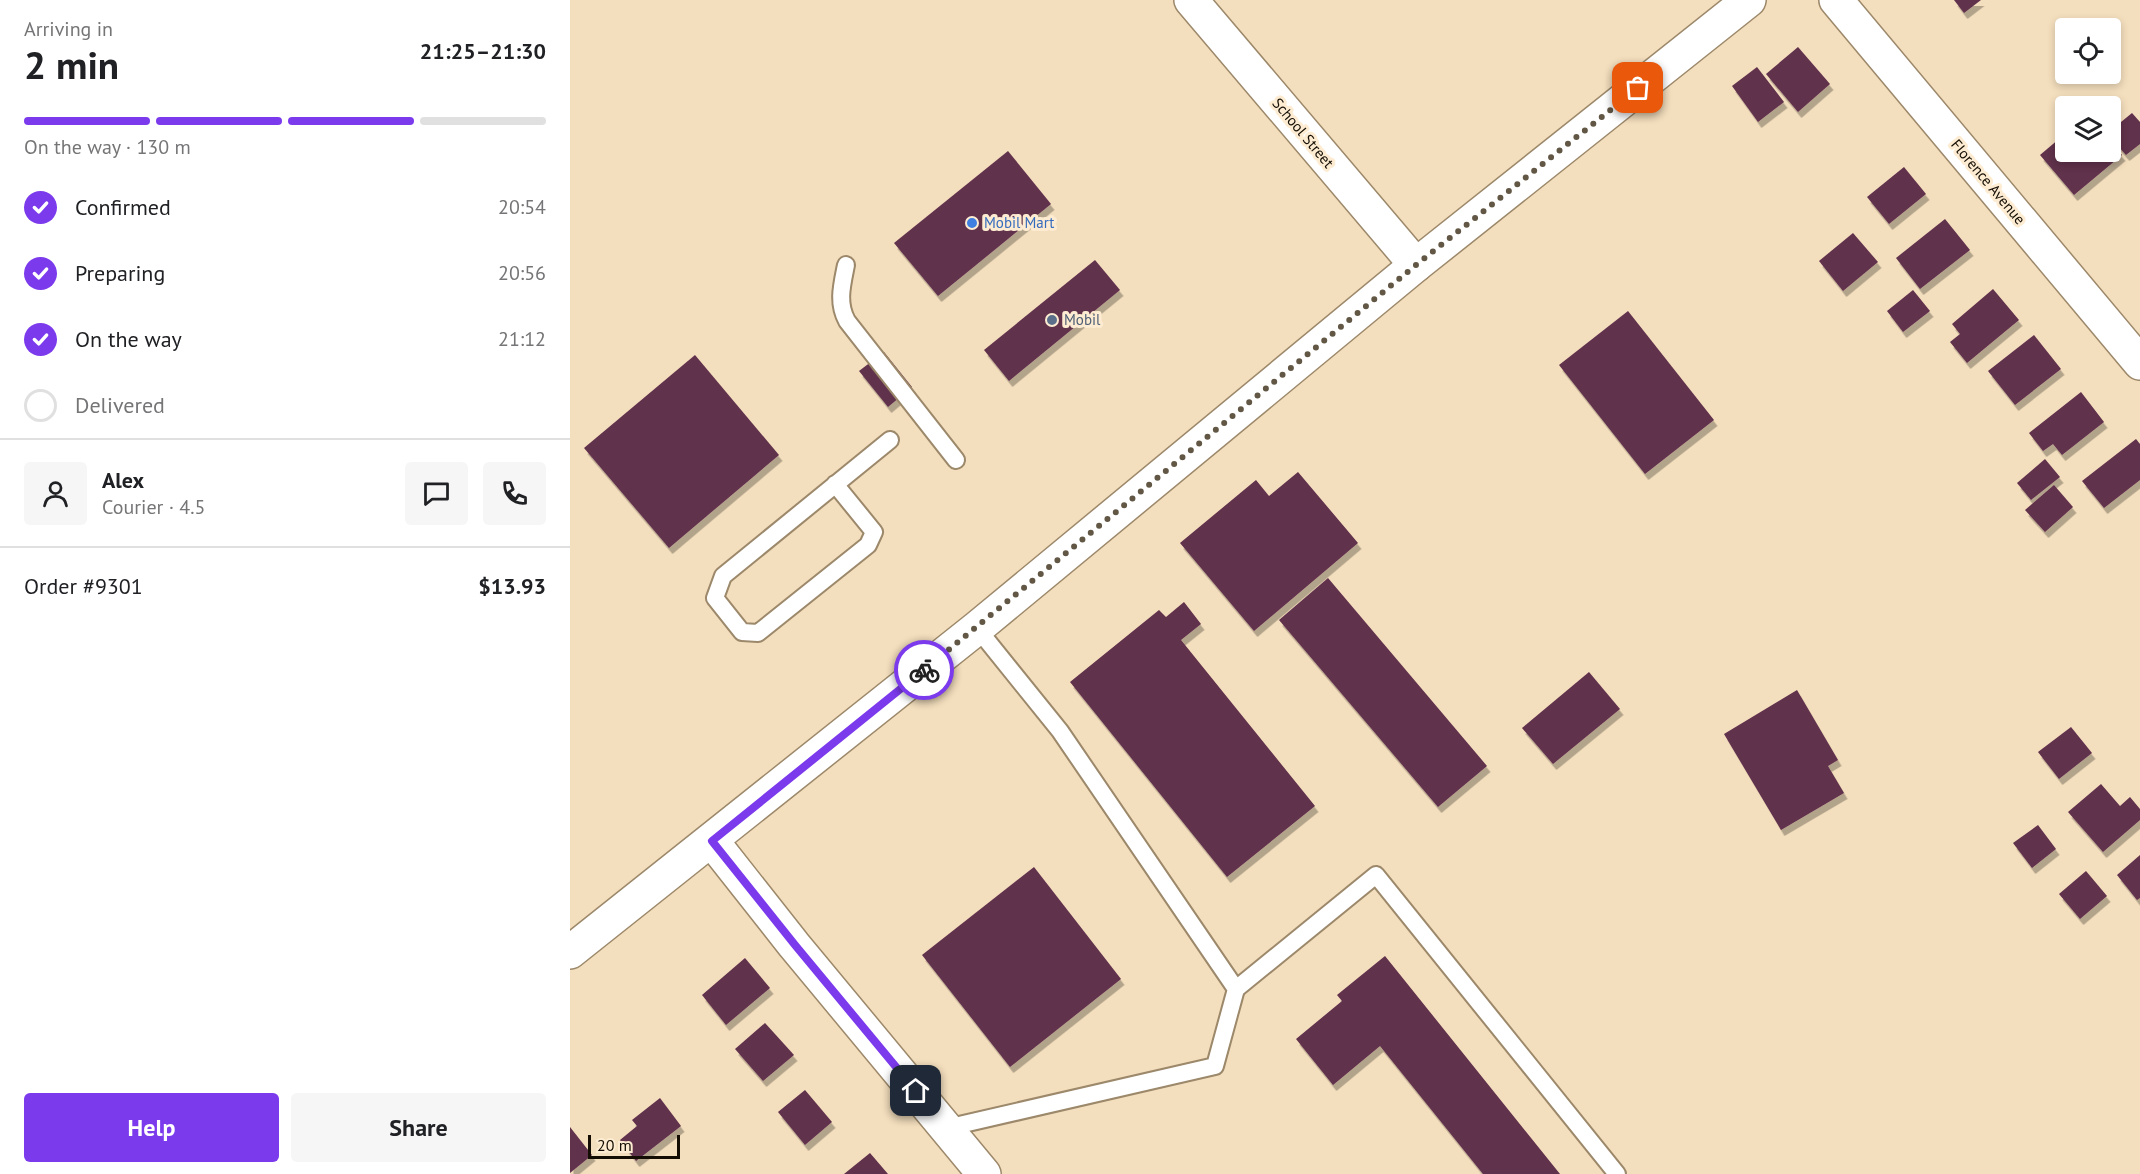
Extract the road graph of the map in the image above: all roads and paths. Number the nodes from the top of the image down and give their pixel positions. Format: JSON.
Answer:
{"nodes":[{"id":1,"x":1191,"y":0,"type":"edge"},
{"id":2,"x":1749,"y":0,"type":"edge"},
{"id":3,"x":1836,"y":0,"type":"edge"},
{"id":4,"x":846,"y":265,"type":"dead end"},
{"id":5,"x":1416,"y":265,"type":"junction"},
{"id":6,"x":2140,"y":363,"type":"edge"},
{"id":7,"x":890,"y":440,"type":"dead end"},
{"id":8,"x":956,"y":460,"type":"dead end"},
{"id":9,"x":835,"y":484,"type":"junction"},
{"id":10,"x":977,"y":628,"type":"junction"},
{"id":11,"x":712,"y":841,"type":"junction"},
{"id":12,"x":570,"y":952,"type":"edge"},
{"id":13,"x":1236,"y":989,"type":"junction"},
{"id":14,"x":946,"y":1128,"type":"junction"},
{"id":15,"x":984,"y":1174,"type":"edge"},
{"id":16,"x":1617,"y":1174,"type":"edge"}],
"edges":[{"from":1,"to":5,"type":"main road","name":"School Street"},
{"from":2,"to":5,"type":"main road"},
{"from":3,"to":6,"type":"main road","name":"Florence Avenue"},
{"from":4,"to":8,"type":"lane"},
{"from":5,"to":10,"type":"main road"},
{"from":7,"to":9,"type":"lane"},
{"from":9,"to":9,"type":"lane"},
{"from":10,"to":11,"type":"main road"},
{"from":10,"to":13,"type":"lane"},
{"from":11,"to":12,"type":"main road"},
{"from":11,"to":14,"type":"main road"},
{"from":13,"to":14,"type":"lane"},
{"from":13,"to":16,"type":"lane"},
{"from":14,"to":15,"type":"main road"}]}
